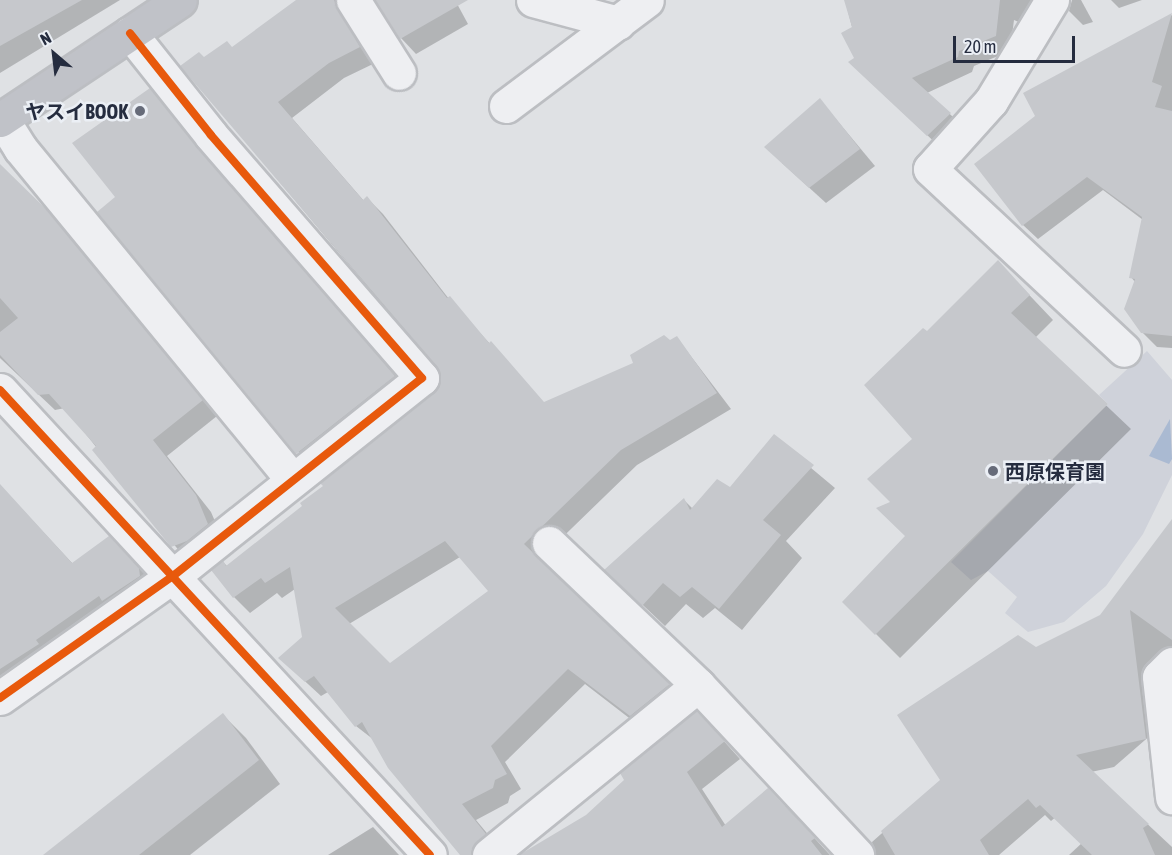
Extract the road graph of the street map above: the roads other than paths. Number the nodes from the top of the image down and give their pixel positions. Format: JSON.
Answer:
{"nodes":[{"id":1,"x":353,"y":0,"type":"edge"},
{"id":2,"x":533,"y":0,"type":"edge"},
{"id":3,"x":647,"y":0,"type":"edge"},
{"id":4,"x":1052,"y":0,"type":"edge"},
{"id":5,"x":153,"y":12,"type":"edge"},
{"id":6,"x":618,"y":23,"type":"junction"},
{"id":7,"x":399,"y":73,"type":"dead end"},
{"id":8,"x":506,"y":106,"type":"dead end"},
{"id":9,"x":1,"y":119,"type":"edge"},
{"id":10,"x":1124,"y":350,"type":"dead end"},
{"id":11,"x":0,"y":390,"type":"edge"},
{"id":12,"x":292,"y":479,"type":"junction"},
{"id":13,"x":549,"y":543,"type":"dead end"},
{"id":14,"x":173,"y":576,"type":"junction"},
{"id":15,"x":1172,"y":664,"type":"edge"},
{"id":16,"x":698,"y":685,"type":"junction"},
{"id":17,"x":0,"y":698,"type":"edge"},
{"id":18,"x":1172,"y":797,"type":"edge"},
{"id":19,"x":430,"y":855,"type":"edge"},
{"id":20,"x":489,"y":855,"type":"edge"},
{"id":21,"x":856,"y":855,"type":"edge"}],
"edges":[{"from":1,"to":7,"type":"street"},
{"from":2,"to":6,"type":"street"},
{"from":3,"to":6,"type":"street"},
{"from":4,"to":10,"type":"street"},
{"from":5,"to":9,"type":"street"},
{"from":5,"to":12,"type":"street"},
{"from":6,"to":8,"type":"street"},
{"from":9,"to":12,"type":"street"},
{"from":11,"to":14,"type":"street"},
{"from":12,"to":14,"type":"street"},
{"from":13,"to":16,"type":"street"},
{"from":14,"to":17,"type":"street"},
{"from":14,"to":19,"type":"street"},
{"from":15,"to":18,"type":"street"},
{"from":16,"to":20,"type":"street"},
{"from":16,"to":21,"type":"street"}]}
